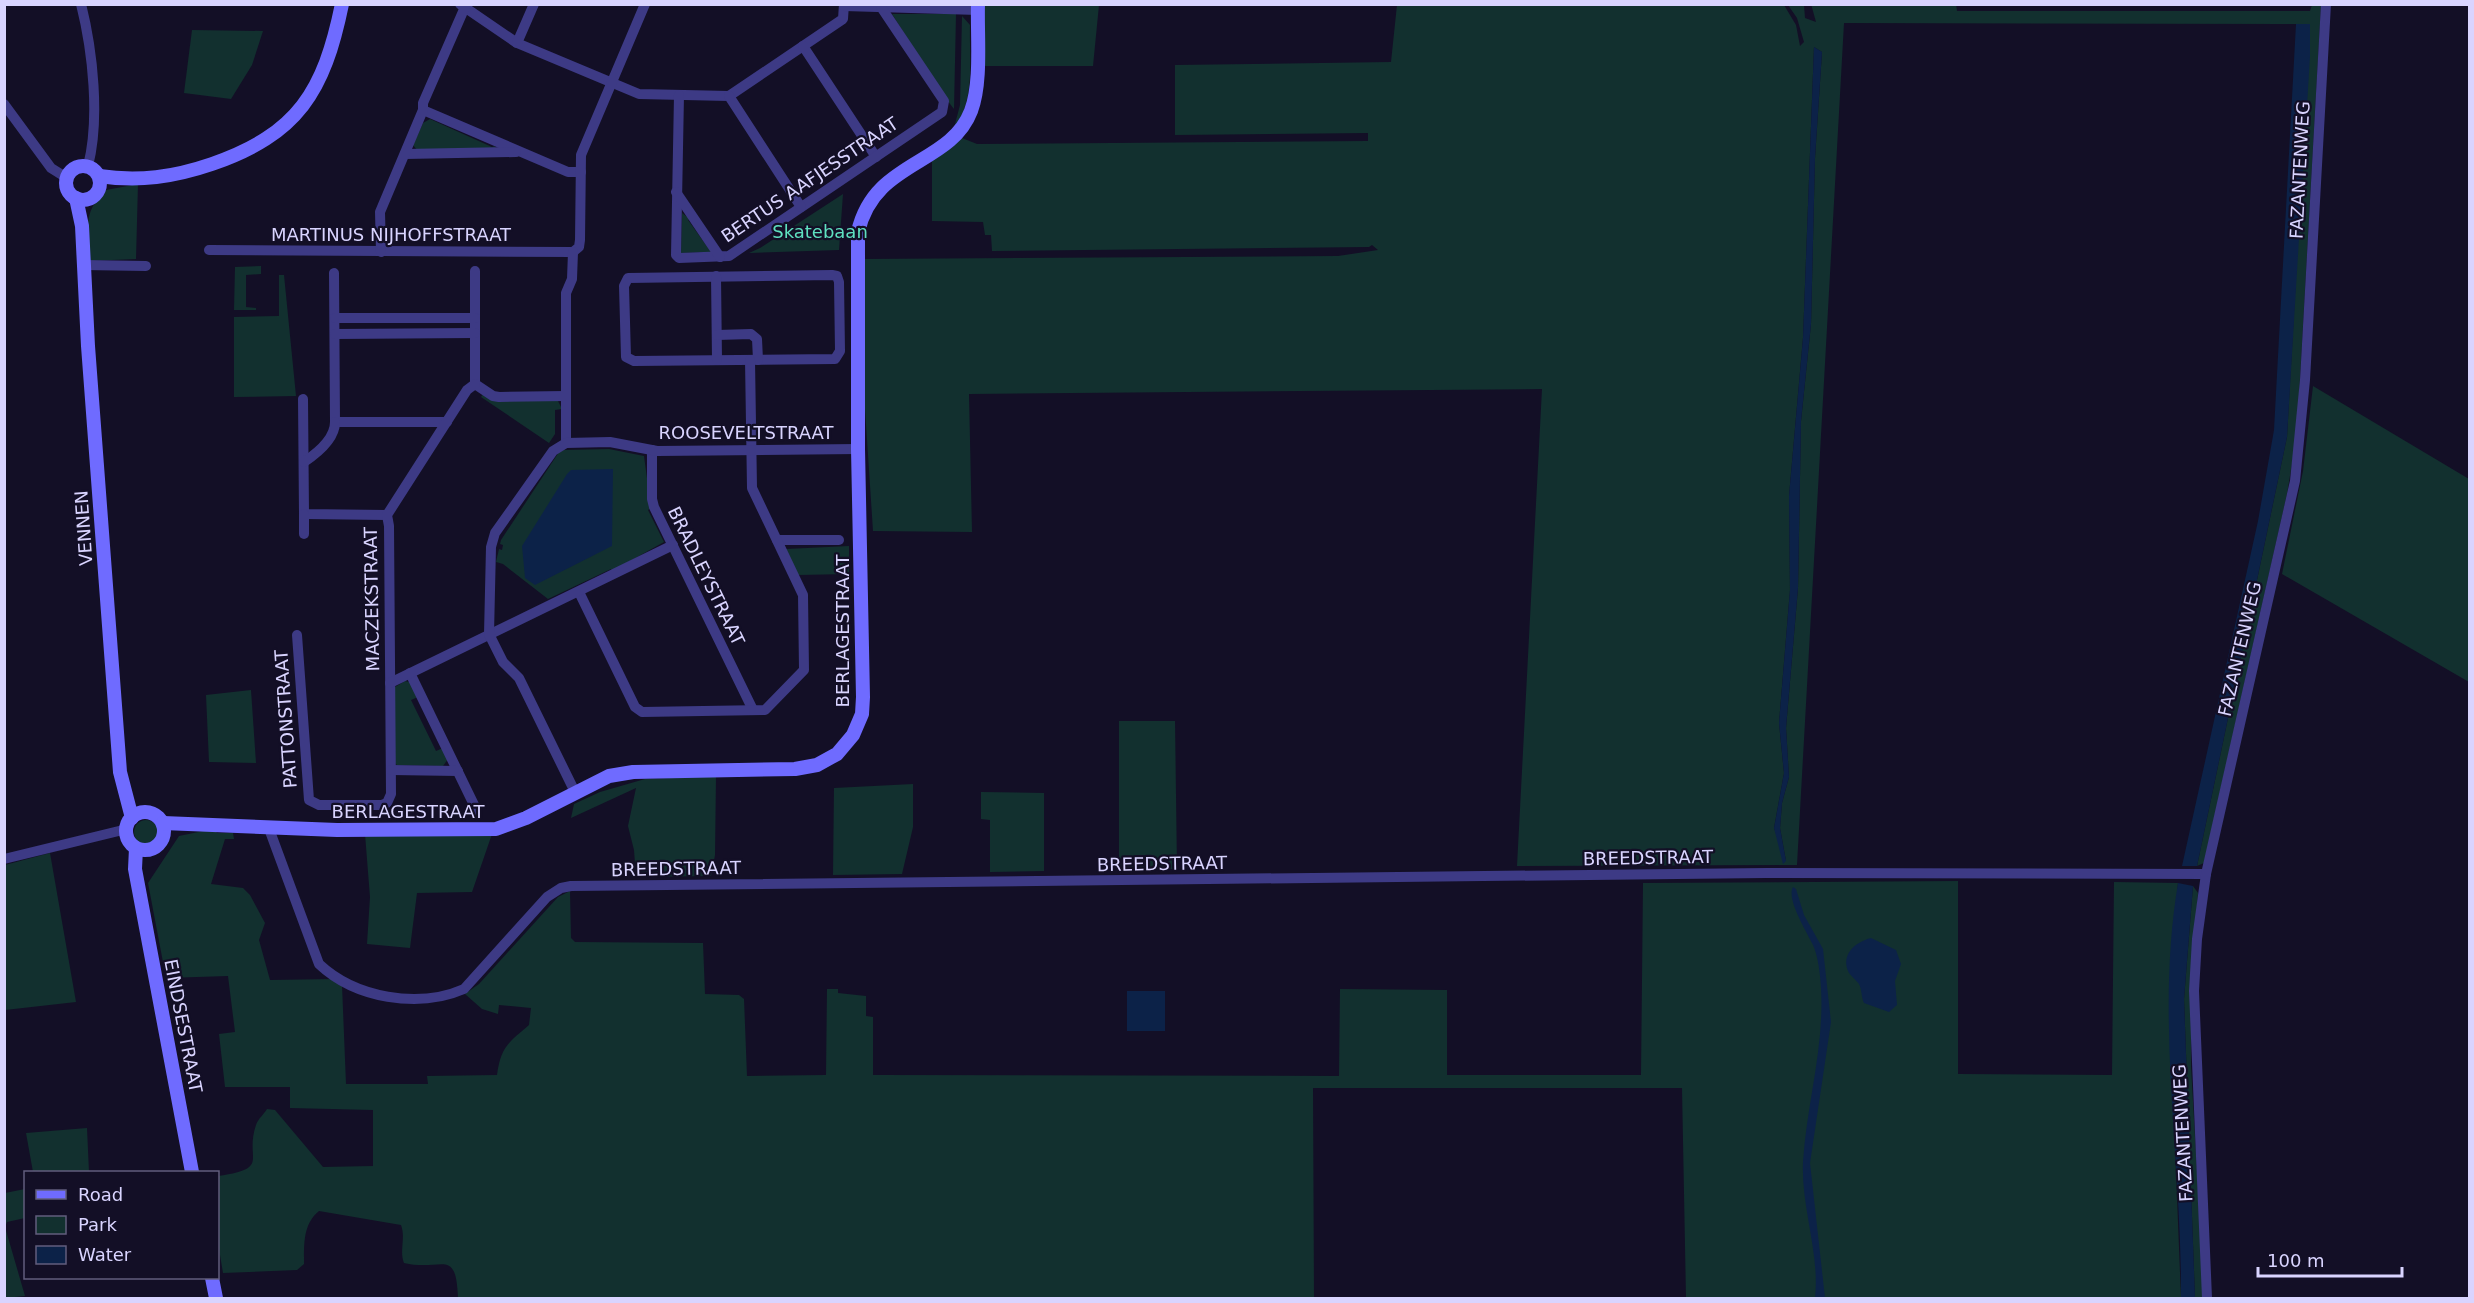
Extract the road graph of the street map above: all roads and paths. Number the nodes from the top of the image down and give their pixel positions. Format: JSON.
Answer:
{"nodes":[{"id":1,"x":81,"y":4,"type":"edge"},
{"id":2,"x":342,"y":4,"type":"edge"},
{"id":3,"x":534,"y":4,"type":"edge"},
{"id":4,"x":645,"y":4,"type":"edge"},
{"id":5,"x":2326,"y":4,"type":"edge"},
{"id":6,"x":844,"y":5,"type":"edge"},
{"id":7,"x":462,"y":6,"type":"edge"},
{"id":8,"x":881,"y":7,"type":"junction"},
{"id":9,"x":978,"y":7,"type":"edge"},
{"id":10,"x":517,"y":43,"type":"junction"},
{"id":11,"x":803,"y":46,"type":"junction"},
{"id":12,"x":612,"y":84,"type":"junction"},
{"id":13,"x":679,"y":95,"type":"junction"},
{"id":14,"x":729,"y":96,"type":"junction"},
{"id":15,"x":4,"y":104,"type":"edge"},
{"id":16,"x":423,"y":110,"type":"junction"},
{"id":17,"x":520,"y":152,"type":"junction"},
{"id":18,"x":405,"y":154,"type":"junction"},
{"id":19,"x":876,"y":157,"type":"junction"},
{"id":20,"x":88,"y":166,"type":"junction"},
{"id":21,"x":581,"y":172,"type":"junction"},
{"id":22,"x":67,"y":178,"type":"junction"},
{"id":23,"x":100,"y":182,"type":"junction"},
{"id":24,"x":676,"y":192,"type":"junction"},
{"id":25,"x":83,"y":199,"type":"junction"},
{"id":26,"x":801,"y":207,"type":"junction"},
{"id":27,"x":209,"y":250,"type":"dead end"},
{"id":28,"x":381,"y":252,"type":"junction"},
{"id":29,"x":573,"y":252,"type":"junction"},
{"id":30,"x":720,"y":257,"type":"junction"},
{"id":31,"x":83,"y":265,"type":"junction"},
{"id":32,"x":146,"y":266,"type":"dead end"},
{"id":33,"x":475,"y":271,"type":"dead end"},
{"id":34,"x":334,"y":273,"type":"dead end"},
{"id":35,"x":716,"y":276,"type":"junction"},
{"id":36,"x":335,"y":318,"type":"junction"},
{"id":37,"x":475,"y":318,"type":"junction"},
{"id":38,"x":475,"y":333,"type":"junction"},
{"id":39,"x":335,"y":334,"type":"junction"},
{"id":40,"x":717,"y":335,"type":"junction"},
{"id":41,"x":717,"y":360,"type":"junction"},
{"id":42,"x":754,"y":360,"type":"junction"},
{"id":43,"x":475,"y":384,"type":"junction"},
{"id":44,"x":566,"y":396,"type":"junction"},
{"id":45,"x":303,"y":399,"type":"dead end"},
{"id":46,"x":447,"y":422,"type":"junction"},
{"id":47,"x":335,"y":423,"type":"junction"},
{"id":48,"x":566,"y":443,"type":"junction"},
{"id":49,"x":751,"y":448,"type":"junction"},
{"id":50,"x":858,"y":449,"type":"junction"},
{"id":51,"x":652,"y":450,"type":"junction"},
{"id":52,"x":304,"y":462,"type":"junction"},
{"id":53,"x":304,"y":514,"type":"junction"},
{"id":54,"x":387,"y":515,"type":"junction"},
{"id":55,"x":304,"y":534,"type":"dead end"},
{"id":56,"x":777,"y":540,"type":"junction"},
{"id":57,"x":839,"y":540,"type":"dead end"},
{"id":58,"x":673,"y":545,"type":"junction"},
{"id":59,"x":579,"y":592,"type":"junction"},
{"id":60,"x":489,"y":634,"type":"junction"},
{"id":61,"x":297,"y":635,"type":"dead end"},
{"id":62,"x":410,"y":673,"type":"junction"},
{"id":63,"x":390,"y":683,"type":"junction"},
{"id":64,"x":753,"y":710,"type":"junction"},
{"id":65,"x":390,"y":770,"type":"junction"},
{"id":66,"x":458,"y":771,"type":"junction"},
{"id":67,"x":124,"y":789,"type":"junction"},
{"id":68,"x":575,"y":792,"type":"junction"},
{"id":69,"x":309,"y":800,"type":"joint"},
{"id":70,"x":477,"y":811,"type":"dead end"},
{"id":71,"x":146,"y":812,"type":"junction"},
{"id":72,"x":129,"y":823,"type":"junction"},
{"id":73,"x":268,"y":826,"type":"junction"},
{"id":74,"x":163,"y":829,"type":"junction"},
{"id":75,"x":142,"y":849,"type":"junction"},
{"id":76,"x":4,"y":859,"type":"edge"},
{"id":77,"x":2206,"y":874,"type":"junction"},
{"id":78,"x":192,"y":1171,"type":"edge"},
{"id":79,"x":212,"y":1279,"type":"edge"},
{"id":80,"x":216,"y":1299,"type":"edge"},
{"id":81,"x":2207,"y":1299,"type":"edge"}],
"edges":[{"from":1,"to":20,"type":"street"},
{"from":2,"to":23,"type":"street"},
{"from":3,"to":10,"type":"street"},
{"from":4,"to":12,"type":"street"},
{"from":5,"to":77,"type":"street","name":"FAZANTENWEG"},
{"from":6,"to":8,"type":"street"},
{"from":6,"to":11,"type":"street"},
{"from":7,"to":10,"type":"street"},
{"from":7,"to":16,"type":"street"},
{"from":8,"to":9,"type":"street"},
{"from":8,"to":19,"type":"street","name":"BERTUS AAFJESSTRAAT"},
{"from":9,"to":50,"type":"street","name":"BERLAGESTRAAT"},
{"from":10,"to":12,"type":"street"},
{"from":11,"to":14,"type":"street"},
{"from":11,"to":19,"type":"street"},
{"from":12,"to":13,"type":"street"},
{"from":12,"to":21,"type":"street"},
{"from":13,"to":14,"type":"street"},
{"from":13,"to":24,"type":"street"},
{"from":14,"to":26,"type":"street"},
{"from":15,"to":22,"type":"street"},
{"from":16,"to":17,"type":"street"},
{"from":16,"to":18,"type":"street"},
{"from":17,"to":18,"type":"street"},
{"from":17,"to":21,"type":"street"},
{"from":18,"to":28,"type":"street"},
{"from":19,"to":26,"type":"street","name":"BERTUS AAFJESSTRAAT"},
{"from":20,"to":22,"type":"street"},
{"from":20,"to":23,"type":"street"},
{"from":21,"to":29,"type":"street"},
{"from":22,"to":25,"type":"street"},
{"from":23,"to":25,"type":"street"},
{"from":24,"to":30,"type":"street"},
{"from":24,"to":30,"type":"street"},
{"from":25,"to":31,"type":"street","name":"VENNEN"},
{"from":26,"to":30,"type":"street","name":"BERTUS AAFJESSTRAAT"},
{"from":27,"to":28,"type":"street","name":"MARTINUS NIJHOFFSTRAAT"},
{"from":28,"to":29,"type":"street","name":"MARTINUS NIJHOFFSTRAAT"},
{"from":29,"to":44,"type":"street"},
{"from":31,"to":32,"type":"street"},
{"from":31,"to":67,"type":"street","name":"VENNEN"},
{"from":33,"to":37,"type":"street"},
{"from":34,"to":36,"type":"street"},
{"from":35,"to":40,"type":"street"},
{"from":35,"to":41,"type":"street"},
{"from":35,"to":42,"type":"street"},
{"from":36,"to":37,"type":"street"},
{"from":36,"to":39,"type":"street"},
{"from":37,"to":38,"type":"street"},
{"from":38,"to":39,"type":"street"},
{"from":38,"to":43,"type":"street"},
{"from":39,"to":47,"type":"street"},
{"from":40,"to":41,"type":"street"},
{"from":40,"to":42,"type":"street"},
{"from":41,"to":42,"type":"street"},
{"from":42,"to":49,"type":"street"},
{"from":43,"to":44,"type":"street"},
{"from":43,"to":46,"type":"street","name":"MACZEKSTRAAT"},
{"from":44,"to":48,"type":"street"},
{"from":45,"to":52,"type":"street"},
{"from":46,"to":47,"type":"street"},
{"from":46,"to":54,"type":"street","name":"MACZEKSTRAAT"},
{"from":47,"to":52,"type":"street"},
{"from":48,"to":51,"type":"street","name":"ROOSEVELTSTRAAT"},
{"from":48,"to":60,"type":"street"},
{"from":49,"to":50,"type":"street","name":"ROOSEVELTSTRAAT"},
{"from":49,"to":51,"type":"street","name":"ROOSEVELTSTRAAT"},
{"from":49,"to":56,"type":"street"},
{"from":50,"to":68,"type":"street","name":"BERLAGESTRAAT"},
{"from":51,"to":58,"type":"street","name":"BRADLEYSTRAAT"},
{"from":52,"to":53,"type":"street"},
{"from":53,"to":54,"type":"street"},
{"from":53,"to":55,"type":"street"},
{"from":54,"to":63,"type":"street","name":"MACZEKSTRAAT"},
{"from":56,"to":57,"type":"street"},
{"from":56,"to":64,"type":"street"},
{"from":58,"to":59,"type":"street"},
{"from":58,"to":64,"type":"street","name":"BRADLEYSTRAAT"},
{"from":59,"to":60,"type":"street"},
{"from":59,"to":64,"type":"street"},
{"from":60,"to":62,"type":"street"},
{"from":60,"to":68,"type":"street"},
{"from":61,"to":69,"type":"street","name":"PATTONSTRAAT"},
{"from":62,"to":63,"type":"street"},
{"from":62,"to":66,"type":"street"},
{"from":63,"to":65,"type":"street","name":"MACZEKSTRAAT"},
{"from":65,"to":66,"type":"street"},
{"from":65,"to":69,"type":"street","name":"MACZEKSTRAAT"},
{"from":66,"to":70,"type":"street"},
{"from":67,"to":71,"type":"street"},
{"from":67,"to":72,"type":"street","name":"VENNEN"},
{"from":68,"to":73,"type":"street","name":"BERLAGESTRAAT"},
{"from":71,"to":72,"type":"street"},
{"from":71,"to":74,"type":"street"},
{"from":72,"to":75,"type":"street"},
{"from":72,"to":76,"type":"street"},
{"from":73,"to":74,"type":"street","name":"BERLAGESTRAAT"},
{"from":73,"to":77,"type":"street","name":"BREEDSTRAAT"},
{"from":74,"to":75,"type":"street"},
{"from":75,"to":78,"type":"street","name":"EINDSESTRAAT"},
{"from":77,"to":81,"type":"street","name":"FAZANTENWEG"},
{"from":79,"to":80,"type":"street"}]}
